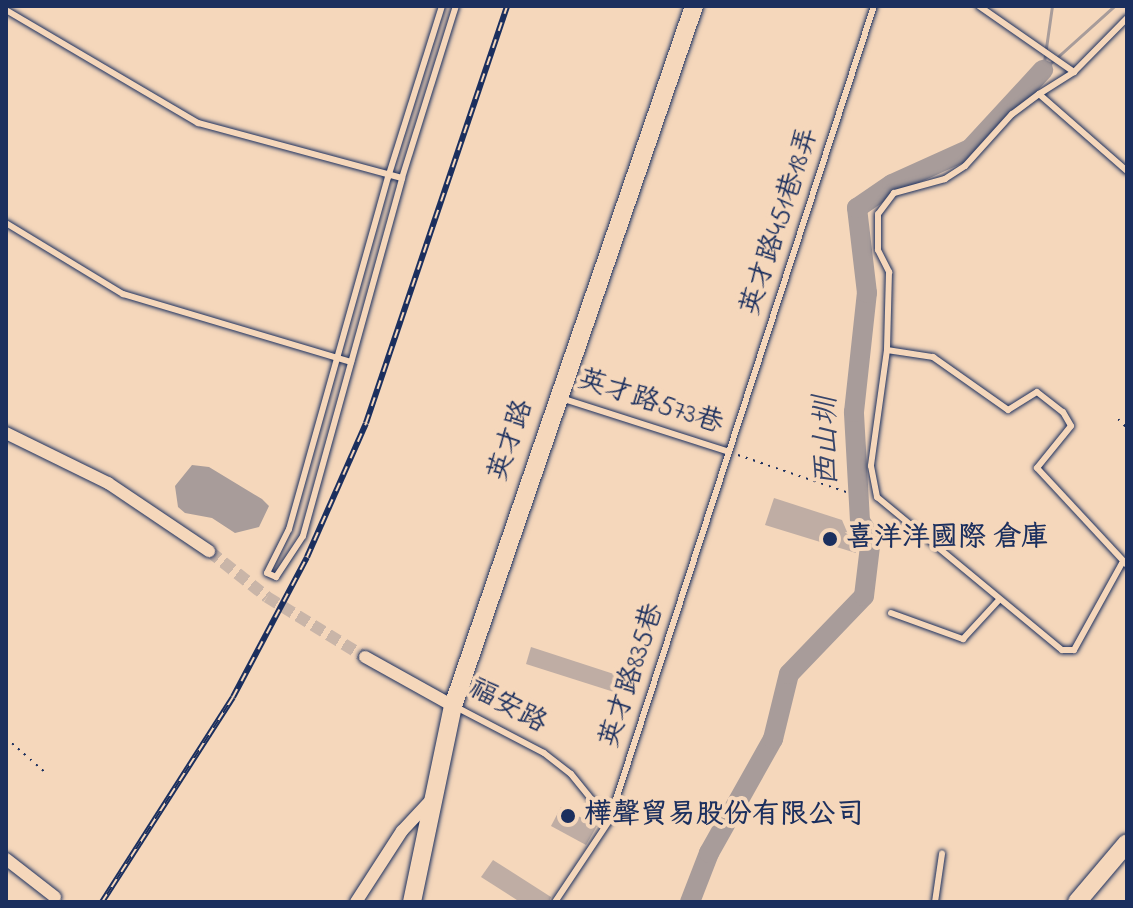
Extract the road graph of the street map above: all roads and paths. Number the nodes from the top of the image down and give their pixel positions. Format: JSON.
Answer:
{"nodes":[{"id":1,"x":442,"y":6,"type":"edge"},
{"id":2,"x":456,"y":6,"type":"edge"},
{"id":3,"x":694,"y":6,"type":"edge"},
{"id":4,"x":874,"y":6,"type":"edge"},
{"id":5,"x":979,"y":6,"type":"edge"},
{"id":6,"x":6,"y":10,"type":"edge"},
{"id":7,"x":1127,"y":18,"type":"edge"},
{"id":8,"x":1074,"y":72,"type":"junction"},
{"id":9,"x":1039,"y":94,"type":"junction"},
{"id":10,"x":1127,"y":171,"type":"edge"},
{"id":11,"x":388,"y":177,"type":"junction"},
{"id":12,"x":402,"y":178,"type":"junction"},
{"id":13,"x":6,"y":223,"type":"edge"},
{"id":14,"x":887,"y":350,"type":"junction"},
{"id":15,"x":336,"y":360,"type":"junction"},
{"id":16,"x":351,"y":362,"type":"junction"},
{"id":17,"x":557,"y":397,"type":"junction"},
{"id":18,"x":1118,"y":419,"type":"dead end"},
{"id":19,"x":1127,"y":428,"type":"edge"},
{"id":20,"x":6,"y":433,"type":"edge"},
{"id":21,"x":729,"y":452,"type":"junction"},
{"id":22,"x":849,"y":493,"type":"dead end"},
{"id":23,"x":209,"y":551,"type":"tunnel mouth"},
{"id":24,"x":1125,"y":564,"type":"edge"},
{"id":25,"x":998,"y":601,"type":"junction"},
{"id":26,"x":891,"y":613,"type":"dead end"},
{"id":27,"x":365,"y":657,"type":"tunnel mouth"},
{"id":28,"x":453,"y":706,"type":"junction"},
{"id":29,"x":6,"y":738,"type":"edge"},
{"id":30,"x":47,"y":774,"type":"dead end"},
{"id":31,"x":432,"y":798,"type":"junction"},
{"id":32,"x":609,"y":821,"type":"junction"},
{"id":33,"x":1127,"y":843,"type":"edge"},
{"id":34,"x":942,"y":854,"type":"dead end"},
{"id":35,"x":6,"y":859,"type":"edge"},
{"id":36,"x":55,"y":897,"type":"dead end"},
{"id":37,"x":356,"y":902,"type":"edge"},
{"id":38,"x":412,"y":902,"type":"edge"},
{"id":39,"x":555,"y":902,"type":"edge"},
{"id":40,"x":935,"y":902,"type":"edge"},
{"id":41,"x":1077,"y":902,"type":"edge"}],
"edges":[{"from":1,"to":11,"type":"lane"},
{"from":2,"to":12,"type":"lane"},
{"from":3,"to":17,"type":"street","name":"英才路"},
{"from":4,"to":21,"type":"lane","name":"英才路451巷18弄"},
{"from":5,"to":8,"type":"lane"},
{"from":6,"to":11,"type":"lane"},
{"from":7,"to":8,"type":"lane"},
{"from":8,"to":9,"type":"lane"},
{"from":9,"to":10,"type":"lane"},
{"from":9,"to":14,"type":"lane"},
{"from":11,"to":12,"type":"lane"},
{"from":11,"to":15,"type":"lane"},
{"from":12,"to":16,"type":"lane"},
{"from":13,"to":15,"type":"lane"},
{"from":14,"to":24,"type":"lane"},
{"from":14,"to":25,"type":"lane"},
{"from":15,"to":16,"type":"lane"},
{"from":15,"to":16,"type":"lane"},
{"from":17,"to":21,"type":"lane","name":"英才路573巷"},
{"from":17,"to":28,"type":"street","name":"英才路"},
{"from":18,"to":19,"type":"path"},
{"from":20,"to":23,"type":"street"},
{"from":21,"to":22,"type":"path"},
{"from":21,"to":32,"type":"lane","name":"英才路835巷"},
{"from":24,"to":25,"type":"lane"},
{"from":25,"to":26,"type":"lane"},
{"from":27,"to":28,"type":"street","name":"福安路"},
{"from":28,"to":31,"type":"street","name":"英才路"},
{"from":28,"to":32,"type":"lane","name":"福安路"},
{"from":29,"to":30,"type":"path"},
{"from":31,"to":37,"type":"street"},
{"from":31,"to":38,"type":"street","name":"英才路"},
{"from":32,"to":39,"type":"lane","name":"英才路835巷"},
{"from":33,"to":41,"type":"street"},
{"from":34,"to":40,"type":"lane"},
{"from":35,"to":36,"type":"street"}]}
